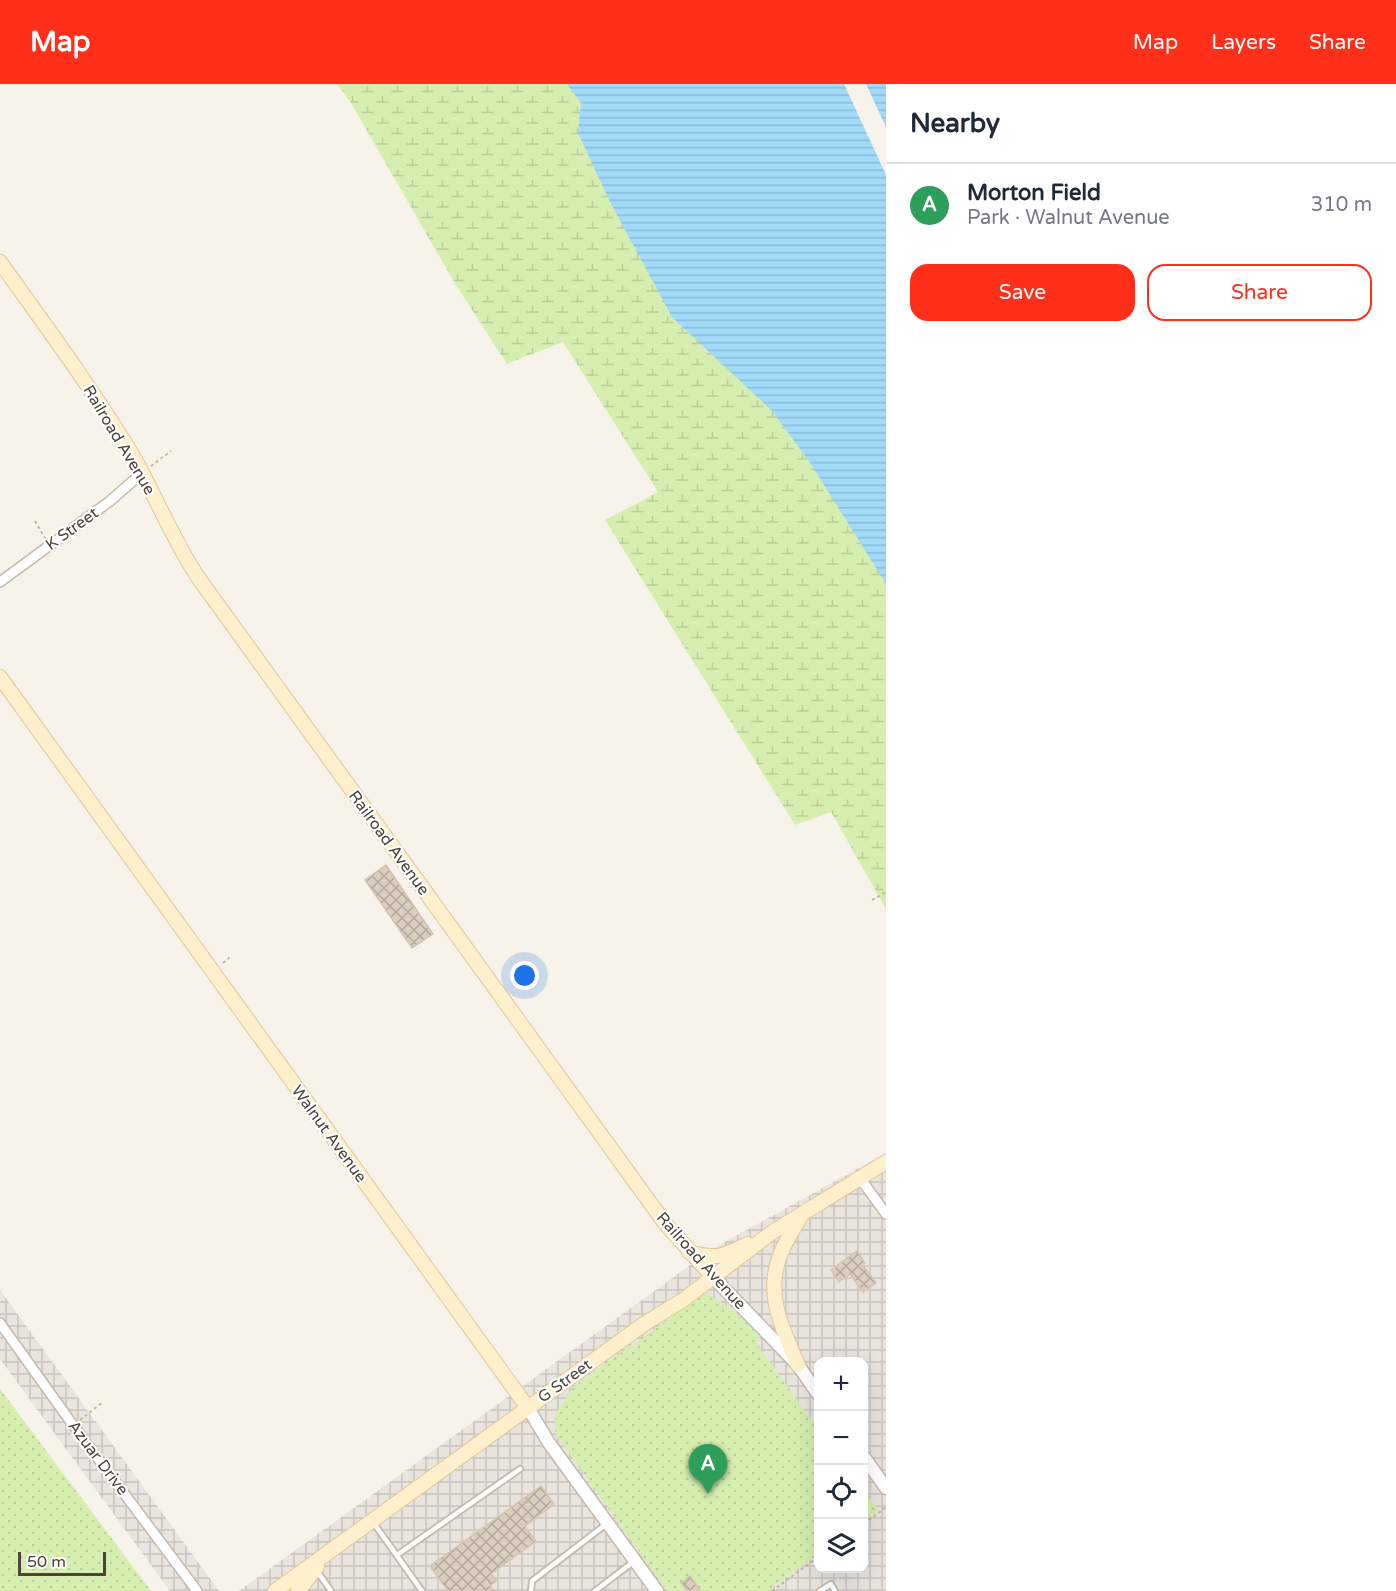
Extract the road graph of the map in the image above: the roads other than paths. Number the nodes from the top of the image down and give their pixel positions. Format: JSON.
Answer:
{"nodes":[{"id":1,"x":0,"y":262,"type":"edge"},
{"id":2,"x":142,"y":473,"type":"junction"},
{"id":3,"x":0,"y":582,"type":"edge"},
{"id":4,"x":0,"y":677,"type":"edge"},
{"id":5,"x":886,"y":1162,"type":"edge"},
{"id":6,"x":860,"y":1178,"type":"junction"},
{"id":7,"x":802,"y":1214,"type":"junction"},
{"id":8,"x":886,"y":1214,"type":"edge"},
{"id":9,"x":771,"y":1233,"type":"junction"},
{"id":10,"x":688,"y":1252,"type":"junction"},
{"id":11,"x":713,"y":1277,"type":"junction"},
{"id":12,"x":0,"y":1323,"type":"edge"},
{"id":13,"x":798,"y":1365,"type":"junction"},
{"id":14,"x":814,"y":1387,"type":"edge"},
{"id":15,"x":528,"y":1408,"type":"junction"},
{"id":16,"x":868,"y":1463,"type":"edge"},
{"id":17,"x":520,"y":1469,"type":"dead end"},
{"id":18,"x":886,"y":1488,"type":"edge"},
{"id":19,"x":372,"y":1521,"type":"junction"},
{"id":20,"x":608,"y":1523,"type":"junction"},
{"id":21,"x":325,"y":1555,"type":"junction"},
{"id":22,"x":397,"y":1555,"type":"junction"},
{"id":23,"x":634,"y":1560,"type":"junction"},
{"id":24,"x":316,"y":1569,"type":"junction"},
{"id":25,"x":197,"y":1591,"type":"edge"},
{"id":26,"x":275,"y":1591,"type":"edge"},
{"id":27,"x":298,"y":1591,"type":"edge"},
{"id":28,"x":331,"y":1591,"type":"edge"},
{"id":29,"x":422,"y":1591,"type":"edge"},
{"id":30,"x":531,"y":1591,"type":"edge"},
{"id":31,"x":595,"y":1591,"type":"edge"},
{"id":32,"x":657,"y":1591,"type":"edge"},
{"id":33,"x":820,"y":1591,"type":"edge"},
{"id":34,"x":836,"y":1591,"type":"edge"}],
"edges":[{"from":1,"to":2,"type":"main road","name":"Railroad Avenue"},
{"from":2,"to":3,"type":"street","name":"K Street"},
{"from":2,"to":10,"type":"main road","name":"Railroad Avenue"},
{"from":4,"to":15,"type":"main road","name":"Walnut Avenue"},
{"from":5,"to":6,"type":"main road","name":"G Street"},
{"from":6,"to":7,"type":"main road","name":"G Street"},
{"from":6,"to":8,"type":"street"},
{"from":7,"to":9,"type":"main road","name":"G Street"},
{"from":7,"to":13,"type":"main road"},
{"from":9,"to":10,"type":"main road"},
{"from":9,"to":11,"type":"main road","name":"G Street"},
{"from":10,"to":11,"type":"main road","name":"Railroad Avenue"},
{"from":11,"to":13,"type":"street","name":"Railroad Avenue"},
{"from":11,"to":15,"type":"main road","name":"G Street"},
{"from":12,"to":25,"type":"street","name":"Azuar Drive"},
{"from":13,"to":14,"type":"street","name":"Railroad Avenue"},
{"from":15,"to":19,"type":"main road","name":"G Street"},
{"from":15,"to":20,"type":"street","name":"Walnut Avenue"},
{"from":16,"to":18,"type":"street"},
{"from":17,"to":22,"type":"lane"},
{"from":19,"to":21,"type":"main road","name":"G Street"},
{"from":19,"to":22,"type":"lane"},
{"from":20,"to":23,"type":"street","name":"Walnut Avenue"},
{"from":20,"to":30,"type":"lane"},
{"from":21,"to":24,"type":"main road"},
{"from":21,"to":26,"type":"main road","name":"G Street"},
{"from":22,"to":29,"type":"lane"},
{"from":23,"to":31,"type":"lane"},
{"from":23,"to":32,"type":"street","name":"Walnut Avenue"},
{"from":24,"to":27,"type":"main road"},
{"from":24,"to":28,"type":"lane"},
{"from":33,"to":34,"type":"lane"}]}
